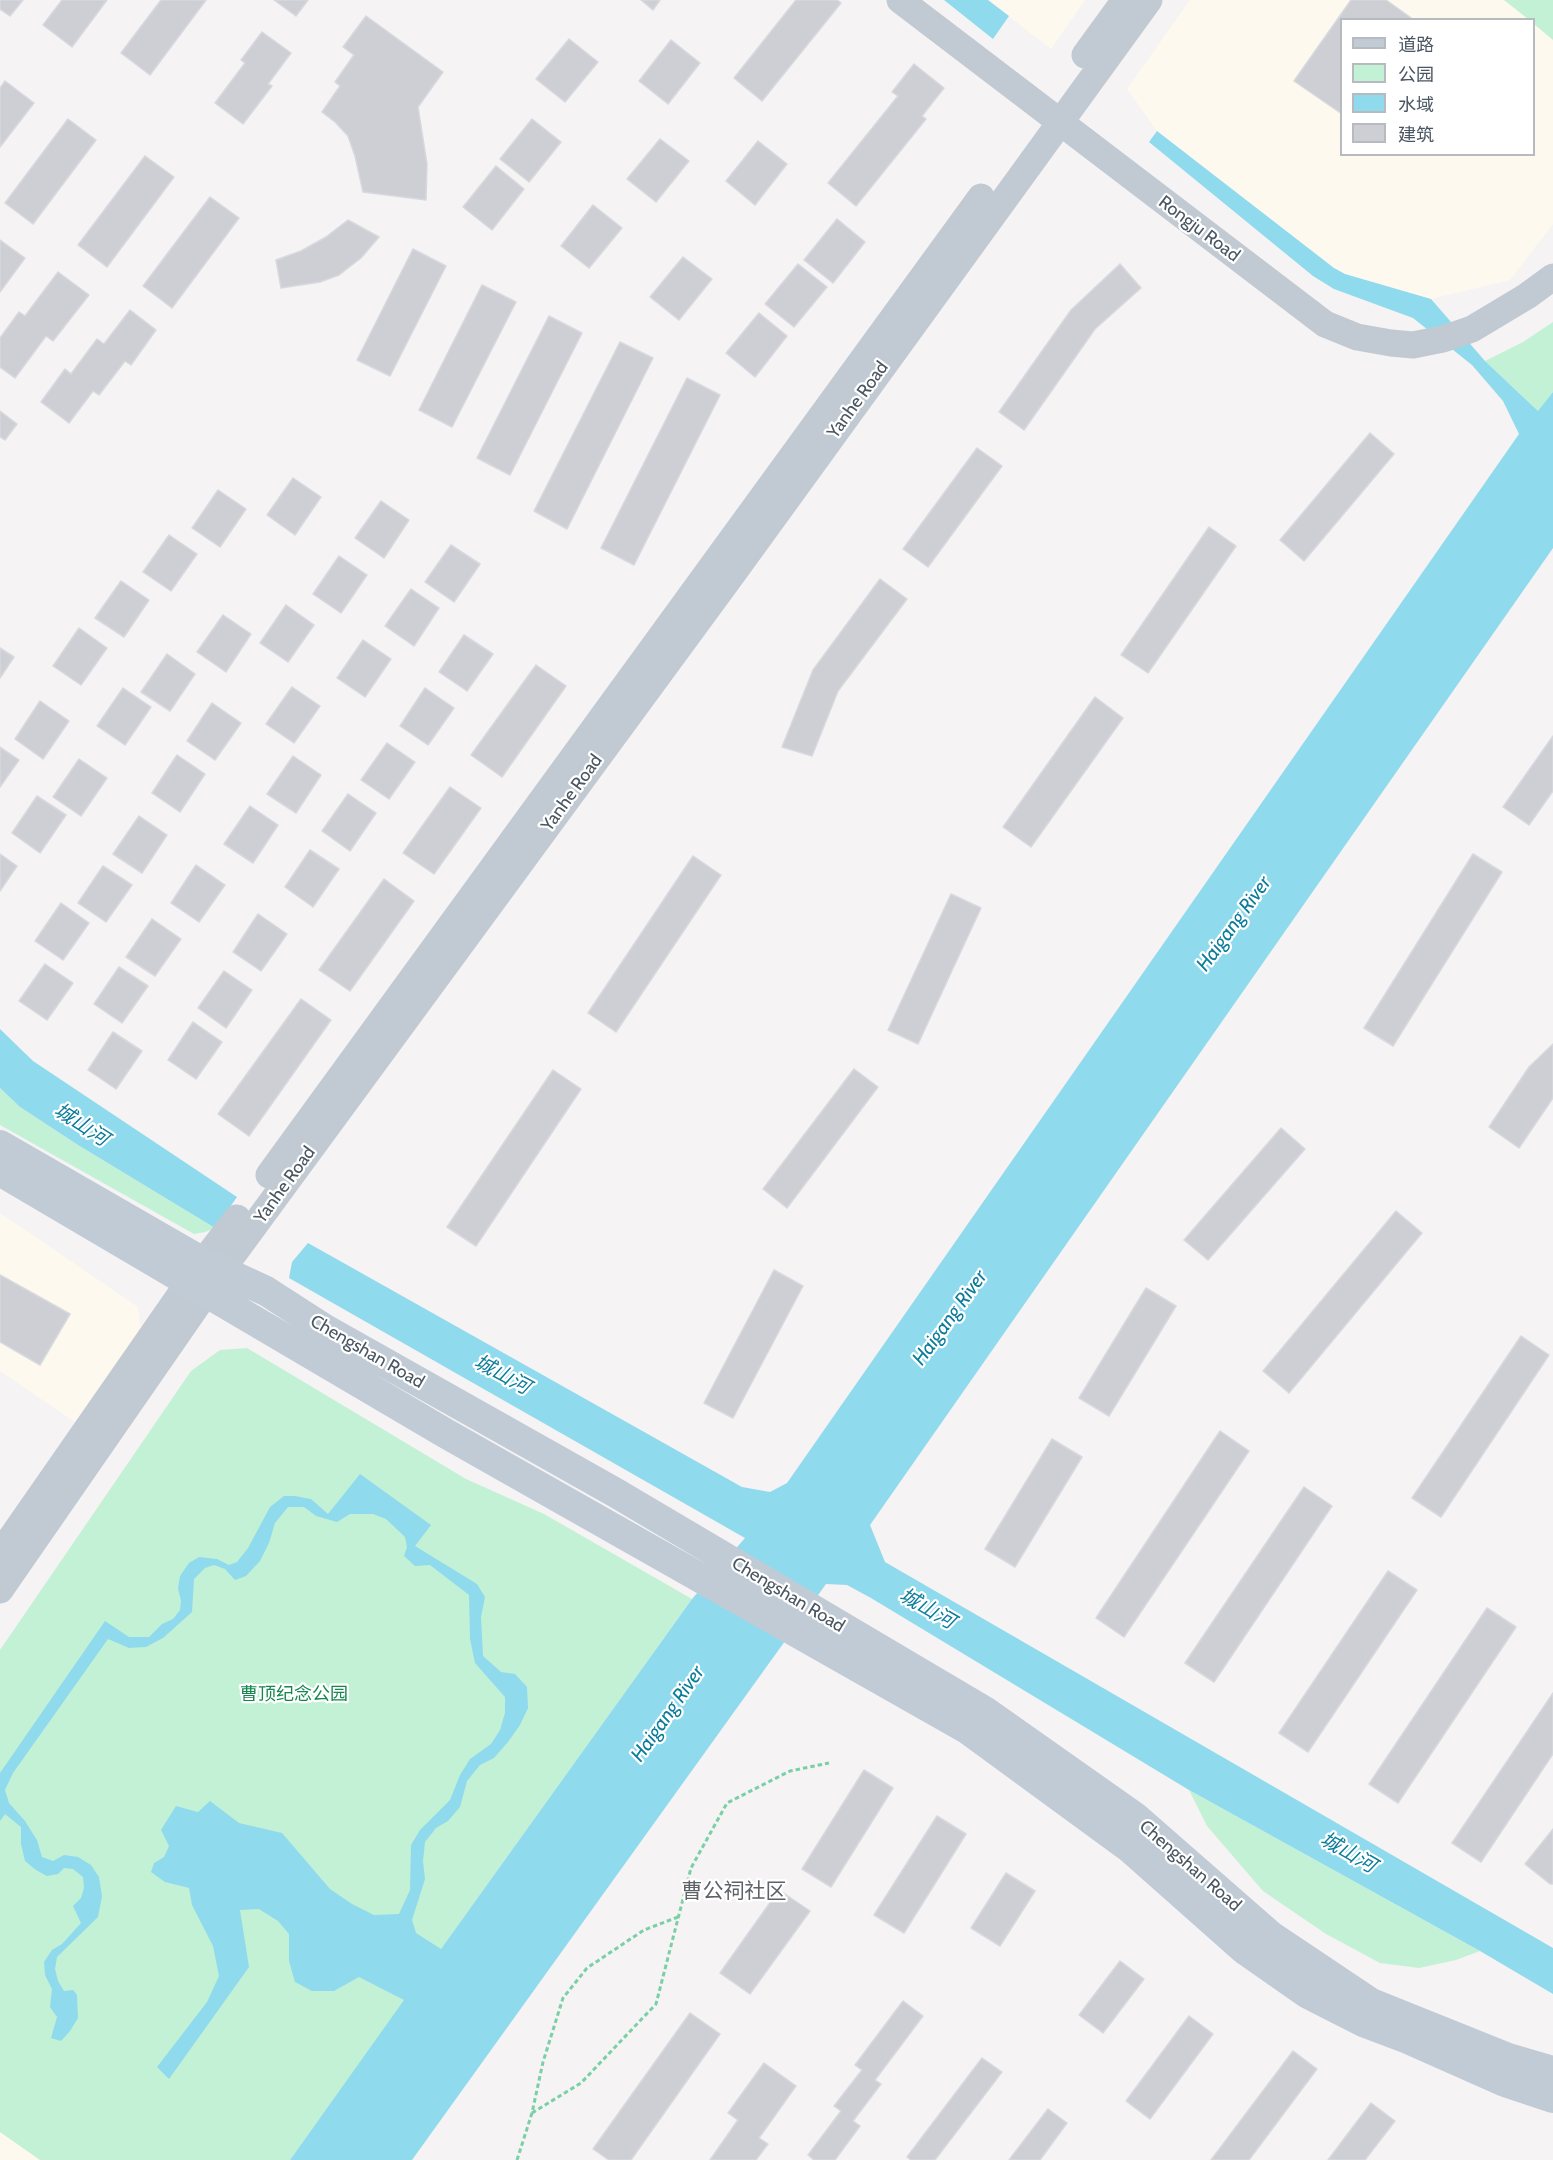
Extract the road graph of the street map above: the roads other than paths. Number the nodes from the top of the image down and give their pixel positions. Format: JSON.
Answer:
{"nodes":[{"id":1,"x":900,"y":0,"type":"edge"},
{"id":2,"x":1125,"y":0,"type":"edge"},
{"id":3,"x":1149,"y":0,"type":"edge"},
{"id":4,"x":1051,"y":117,"type":"junction"},
{"id":5,"x":1553,"y":258,"type":"edge"},
{"id":6,"x":1553,"y":277,"type":"edge"},
{"id":7,"x":1527,"y":296,"type":"junction"},
{"id":8,"x":0,"y":1145,"type":"edge"},
{"id":9,"x":0,"y":1171,"type":"edge"},
{"id":10,"x":205,"y":1276,"type":"junction"},
{"id":11,"x":0,"y":1554,"type":"edge"},
{"id":12,"x":0,"y":1590,"type":"edge"},
{"id":13,"x":809,"y":1624,"type":"junction"},
{"id":14,"x":1553,"y":2071,"type":"edge"},
{"id":15,"x":1553,"y":2098,"type":"edge"}],
"edges":[{"from":1,"to":4,"type":"street","name":"Rongju Road"},
{"from":2,"to":4,"type":"street","name":"Yanhe Road"},
{"from":3,"to":4,"type":"street","name":"Yanhe Road"},
{"from":4,"to":7,"type":"street","name":"Rongju Road"},
{"from":4,"to":10,"type":"street","name":"Yanhe Road"},
{"from":5,"to":7,"type":"street"},
{"from":6,"to":7,"type":"street","name":"Rongju Road"},
{"from":8,"to":10,"type":"main road","name":"Chengshan Road"},
{"from":9,"to":10,"type":"main road","name":"Chengshan Road"},
{"from":10,"to":11,"type":"street","name":"Yanhe Road"},
{"from":10,"to":12,"type":"street","name":"Yanhe Road"},
{"from":10,"to":13,"type":"main road","name":"Chengshan Road"},
{"from":10,"to":13,"type":"main road","name":"Chengshan Road"},
{"from":13,"to":14,"type":"main road","name":"Chengshan Road"},
{"from":13,"to":15,"type":"main road","name":"Chengshan Road"}]}
